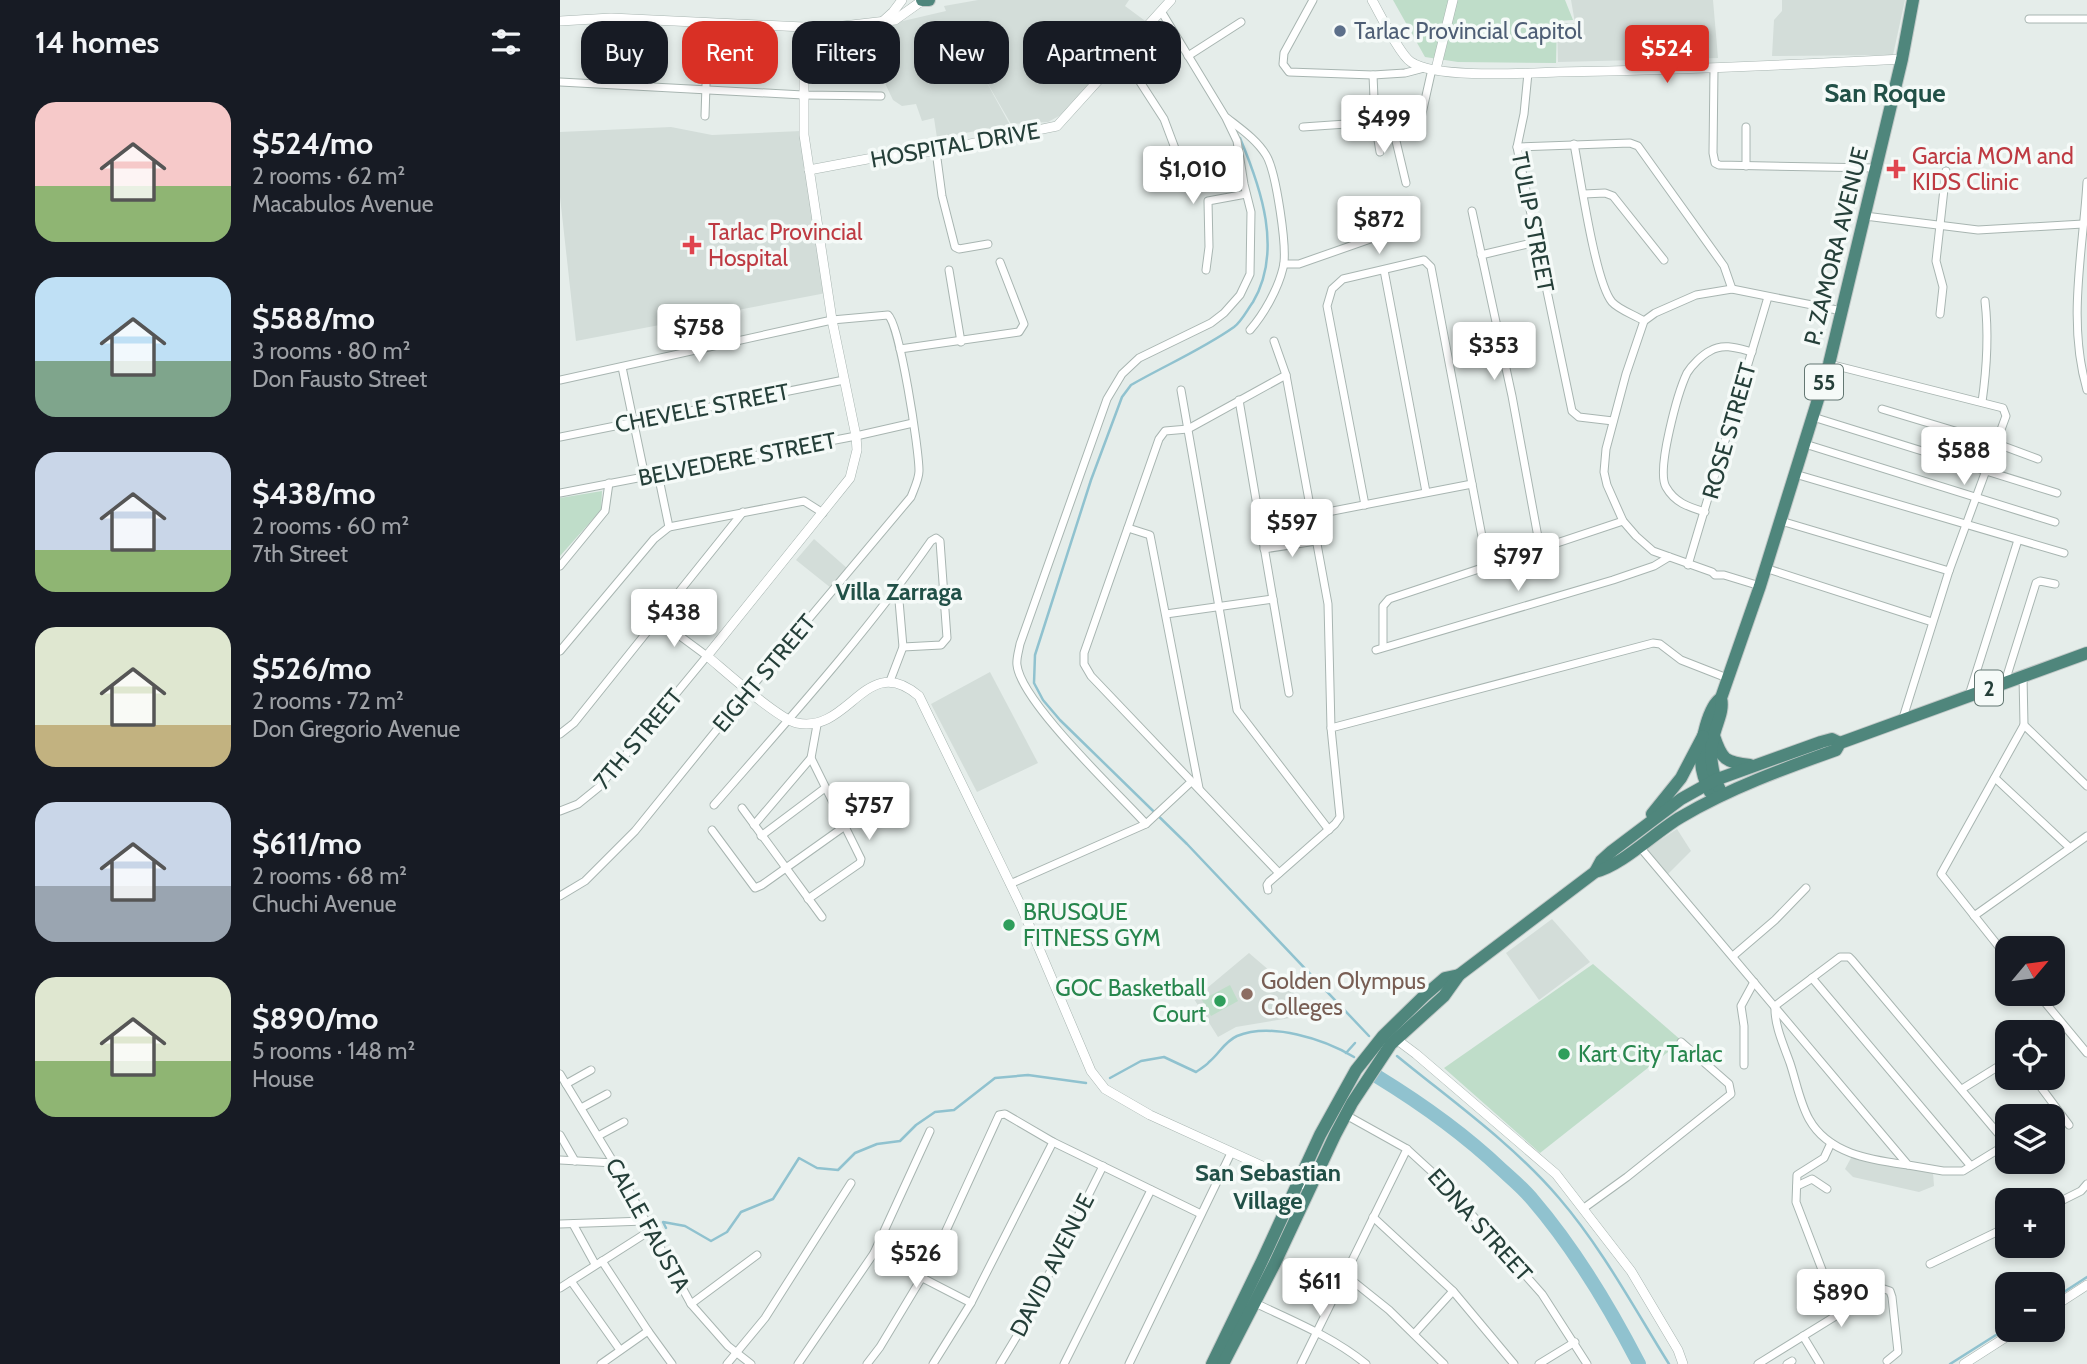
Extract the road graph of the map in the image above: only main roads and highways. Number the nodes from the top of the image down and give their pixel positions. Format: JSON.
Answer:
{"nodes":[{"id":1,"x":923,"y":0,"type":"edge"},
{"id":2,"x":929,"y":0,"type":"edge"},
{"id":3,"x":1913,"y":0,"type":"edge"},
{"id":4,"x":2087,"y":653,"type":"edge"},
{"id":5,"x":1709,"y":735,"type":"junction"},
{"id":6,"x":1840,"y":743,"type":"junction"},
{"id":7,"x":1754,"y":766,"type":"junction"},
{"id":8,"x":1711,"y":782,"type":"junction"},
{"id":9,"x":1718,"y":797,"type":"junction"},
{"id":10,"x":1639,"y":828,"type":"junction"},
{"id":11,"x":1595,"y":872,"type":"junction"},
{"id":12,"x":1458,"y":975,"type":"junction"},
{"id":13,"x":1304,"y":1185,"type":"junction"},
{"id":14,"x":1212,"y":1364,"type":"edge"},
{"id":15,"x":1223,"y":1364,"type":"edge"}],
"edges":[{"from":1,"to":2,"type":"highway"},
{"from":3,"to":5,"type":"highway","name":"P. ZAMORA AVENUE","number":"55"},
{"from":4,"to":6,"type":"highway","number":"2"},
{"from":5,"to":7,"type":"highway"},
{"from":5,"to":8,"type":"highway","name":"P. ZAMORA AVENUE","number":"55"},
{"from":5,"to":10,"type":"highway"},
{"from":6,"to":7,"type":"highway","number":"2"},
{"from":6,"to":9,"type":"highway","number":"2"},
{"from":7,"to":8,"type":"highway","number":"2"},
{"from":8,"to":9,"type":"highway","name":"P. ZAMORA AVENUE","number":"55"},
{"from":8,"to":10,"type":"highway","number":"2"},
{"from":9,"to":11,"type":"highway","number":"2"},
{"from":10,"to":11,"type":"highway","number":"2"},
{"from":11,"to":12,"type":"highway","number":"2"},
{"from":12,"to":13,"type":"highway","number":"2"},
{"from":12,"to":13,"type":"highway","number":"2"},
{"from":13,"to":14,"type":"highway","number":"2"},
{"from":13,"to":15,"type":"highway","number":"2"}]}
